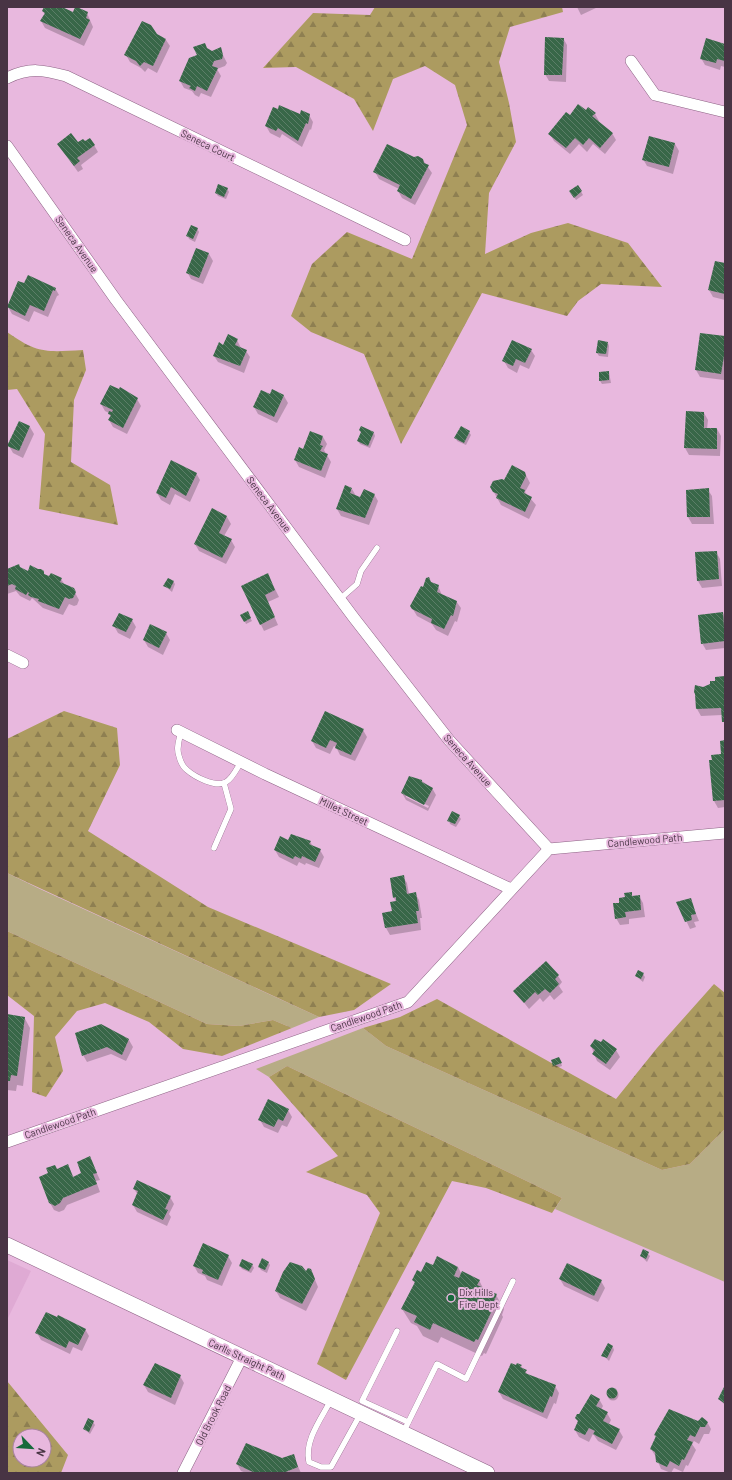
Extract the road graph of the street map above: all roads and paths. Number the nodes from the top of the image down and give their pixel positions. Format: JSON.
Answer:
{"nodes":[{"id":1,"x":631,"y":61,"type":"dead end"},
{"id":2,"x":7,"y":78,"type":"edge"},
{"id":3,"x":725,"y":112,"type":"edge"},
{"id":4,"x":7,"y":146,"type":"edge"},
{"id":5,"x":405,"y":240,"type":"dead end"},
{"id":6,"x":377,"y":548,"type":"dead end"},
{"id":7,"x":340,"y":599,"type":"junction"},
{"id":8,"x":7,"y":655,"type":"edge"},
{"id":9,"x":23,"y":663,"type":"dead end"},
{"id":10,"x":179,"y":731,"type":"joint"},
{"id":11,"x":241,"y":762,"type":"junction"},
{"id":12,"x":224,"y":783,"type":"junction"},
{"id":13,"x":725,"y":833,"type":"edge"},
{"id":14,"x":214,"y":848,"type":"dead end"},
{"id":15,"x":548,"y":849,"type":"junction"},
{"id":16,"x":511,"y":889,"type":"junction"},
{"id":17,"x":7,"y":1142,"type":"edge"},
{"id":18,"x":7,"y":1245,"type":"edge"},
{"id":19,"x":513,"y":1281,"type":"dead end"},
{"id":20,"x":397,"y":1331,"type":"dead end"},
{"id":21,"x":242,"y":1357,"type":"junction"},
{"id":22,"x":332,"y":1399,"type":"junction"},
{"id":23,"x":360,"y":1409,"type":"junction"},
{"id":24,"x":406,"y":1428,"type":"junction"},
{"id":25,"x":183,"y":1473,"type":"edge"},
{"id":26,"x":487,"y":1473,"type":"edge"}],
"edges":[{"from":1,"to":3,"type":"street"},
{"from":2,"to":5,"type":"street","name":"Seneca Court"},
{"from":4,"to":7,"type":"street","name":"Seneca Avenue"},
{"from":6,"to":7,"type":"lane"},
{"from":7,"to":15,"type":"street","name":"Seneca Avenue"},
{"from":8,"to":9,"type":"street"},
{"from":10,"to":11,"type":"street","name":"Millet Street"},
{"from":10,"to":12,"type":"lane"},
{"from":11,"to":12,"type":"lane"},
{"from":11,"to":16,"type":"street","name":"Millet Street"},
{"from":12,"to":14,"type":"lane"},
{"from":13,"to":15,"type":"street","name":"Candlewood Path"},
{"from":15,"to":16,"type":"street","name":"Candlewood Path"},
{"from":16,"to":17,"type":"street","name":"Candlewood Path"},
{"from":18,"to":21,"type":"street","name":"Carlls Straight Path"},
{"from":19,"to":24,"type":"lane"},
{"from":20,"to":23,"type":"lane"},
{"from":21,"to":22,"type":"street","name":"Carlls Straight Path"},
{"from":21,"to":25,"type":"street","name":"Old Brook Road"},
{"from":22,"to":23,"type":"street","name":"Carlls Straight Path"},
{"from":22,"to":23,"type":"lane"},
{"from":23,"to":24,"type":"street","name":"Carlls Straight Path"},
{"from":24,"to":26,"type":"street","name":"Carlls Straight Path"}]}
